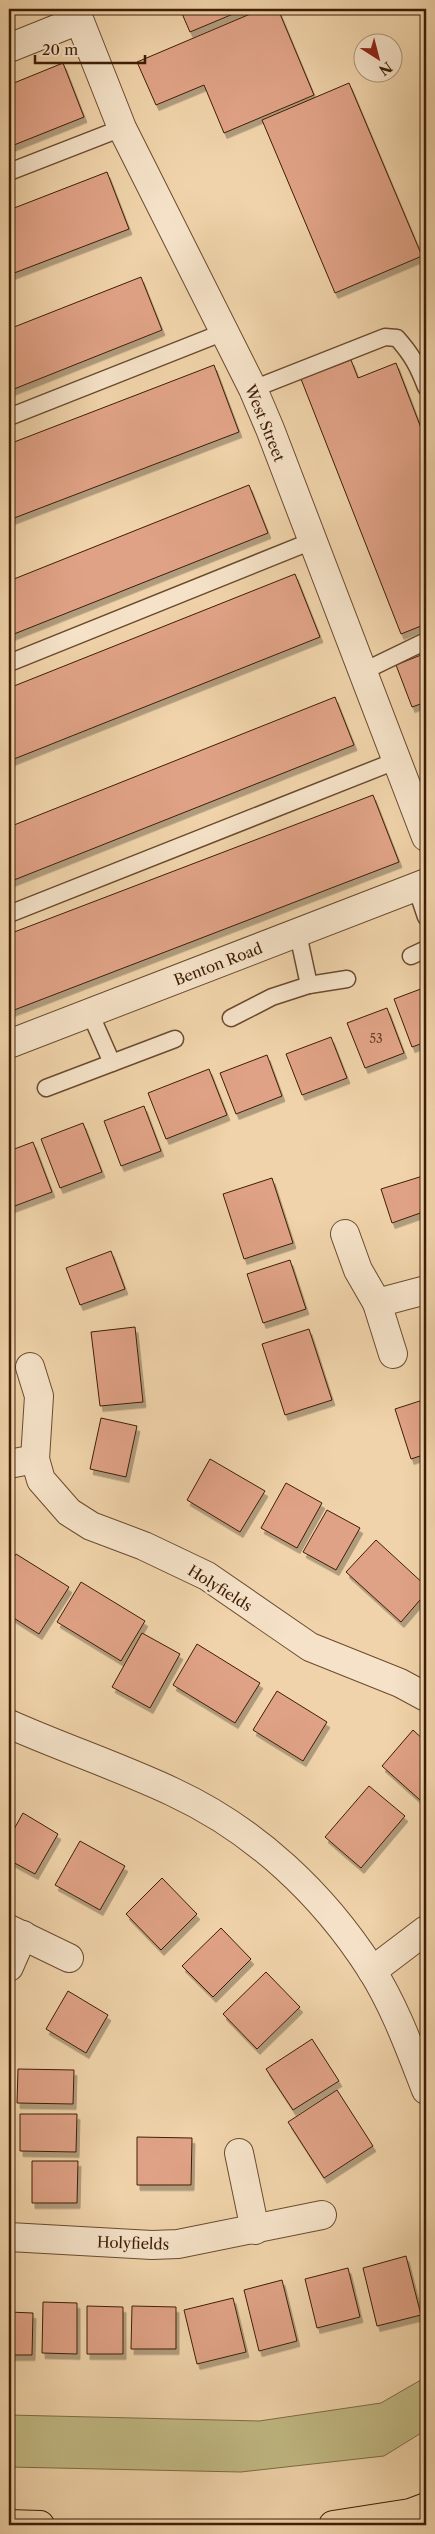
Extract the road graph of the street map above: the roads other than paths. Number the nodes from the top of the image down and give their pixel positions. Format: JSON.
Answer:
{"nodes":[{"id":1,"x":77,"y":14,"type":"edge"},
{"id":2,"x":9,"y":48,"type":"edge"},
{"id":3,"x":122,"y":128,"type":"junction"},
{"id":4,"x":9,"y":172,"type":"edge"},
{"id":5,"x":224,"y":332,"type":"junction"},
{"id":6,"x":426,"y":387,"type":"edge"},
{"id":7,"x":253,"y":389,"type":"junction"},
{"id":8,"x":9,"y":417,"type":"edge"},
{"id":9,"x":312,"y":541,"type":"junction"},
{"id":10,"x":426,"y":642,"type":"edge"},
{"id":11,"x":9,"y":663,"type":"edge"},
{"id":12,"x":362,"y":672,"type":"junction"},
{"id":13,"x":398,"y":760,"type":"junction"},
{"id":14,"x":426,"y":837,"type":"edge"},
{"id":15,"x":421,"y":885,"type":"edge"},
{"id":16,"x":9,"y":914,"type":"edge"},
{"id":17,"x":426,"y":917,"type":"edge"},
{"id":18,"x":298,"y":934,"type":"junction"},
{"id":19,"x":426,"y":949,"type":"edge"},
{"id":20,"x":411,"y":956,"type":"dead end"},
{"id":21,"x":347,"y":979,"type":"dead end"},
{"id":22,"x":308,"y":985,"type":"junction"},
{"id":23,"x":90,"y":1013,"type":"junction"},
{"id":24,"x":231,"y":1018,"type":"dead end"},
{"id":25,"x":175,"y":1039,"type":"dead end"},
{"id":26,"x":9,"y":1044,"type":"edge"},
{"id":27,"x":112,"y":1063,"type":"junction"},
{"id":28,"x":46,"y":1088,"type":"dead end"},
{"id":29,"x":345,"y":1234,"type":"dead end"},
{"id":30,"x":426,"y":1290,"type":"edge"},
{"id":31,"x":378,"y":1303,"type":"junction"},
{"id":32,"x":393,"y":1354,"type":"dead end"},
{"id":33,"x":30,"y":1367,"type":"dead end"},
{"id":34,"x":22,"y":1462,"type":"edge"},
{"id":35,"x":426,"y":1697,"type":"edge"},
{"id":36,"x":9,"y":1724,"type":"edge"},
{"id":37,"x":426,"y":1930,"type":"edge"},
{"id":38,"x":16,"y":1932,"type":"edge"},
{"id":39,"x":68,"y":1958,"type":"dead end"},
{"id":40,"x":9,"y":1967,"type":"edge"},
{"id":41,"x":372,"y":1971,"type":"junction"},
{"id":42,"x":426,"y":2090,"type":"edge"},
{"id":43,"x":239,"y":2153,"type":"dead end"},
{"id":44,"x":322,"y":2215,"type":"dead end"},
{"id":45,"x":255,"y":2230,"type":"junction"},
{"id":46,"x":9,"y":2237,"type":"edge"},
{"id":47,"x":426,"y":2507,"type":"edge"},
{"id":48,"x":9,"y":2524,"type":"edge"},
{"id":49,"x":40,"y":2525,"type":"edge"},
{"id":50,"x":334,"y":2525,"type":"edge"}],
"edges":[{"from":1,"to":2,"type":"street"},
{"from":1,"to":3,"type":"street","name":"West Street"},
{"from":3,"to":4,"type":"lane"},
{"from":3,"to":5,"type":"street","name":"West Street"},
{"from":5,"to":7,"type":"street","name":"West Street"},
{"from":5,"to":8,"type":"lane"},
{"from":6,"to":7,"type":"lane"},
{"from":7,"to":9,"type":"street","name":"West Street"},
{"from":9,"to":11,"type":"lane"},
{"from":9,"to":12,"type":"street","name":"West Street"},
{"from":10,"to":12,"type":"lane"},
{"from":12,"to":13,"type":"street","name":"West Street"},
{"from":13,"to":14,"type":"street","name":"West Street"},
{"from":13,"to":16,"type":"lane"},
{"from":15,"to":17,"type":"lane"},
{"from":15,"to":18,"type":"street","name":"Benton Road"},
{"from":18,"to":22,"type":"lane"},
{"from":18,"to":23,"type":"street","name":"Benton Road"},
{"from":19,"to":20,"type":"lane"},
{"from":21,"to":22,"type":"lane"},
{"from":22,"to":24,"type":"lane"},
{"from":23,"to":26,"type":"street","name":"Benton Road"},
{"from":23,"to":27,"type":"lane"},
{"from":25,"to":27,"type":"lane"},
{"from":27,"to":28,"type":"lane"},
{"from":29,"to":31,"type":"street"},
{"from":30,"to":31,"type":"street"},
{"from":31,"to":32,"type":"street"},
{"from":33,"to":34,"type":"street","name":"Holyfields"},
{"from":34,"to":35,"type":"street","name":"Holyfields"},
{"from":36,"to":41,"type":"street"},
{"from":37,"to":41,"type":"street"},
{"from":38,"to":39,"type":"street"},
{"from":38,"to":40,"type":"street"},
{"from":41,"to":42,"type":"street"},
{"from":43,"to":45,"type":"street"},
{"from":44,"to":45,"type":"street","name":"Holyfields"},
{"from":45,"to":46,"type":"street","name":"Holyfields"},
{"from":47,"to":50,"type":"main road"},
{"from":48,"to":49,"type":"main road"}]}
